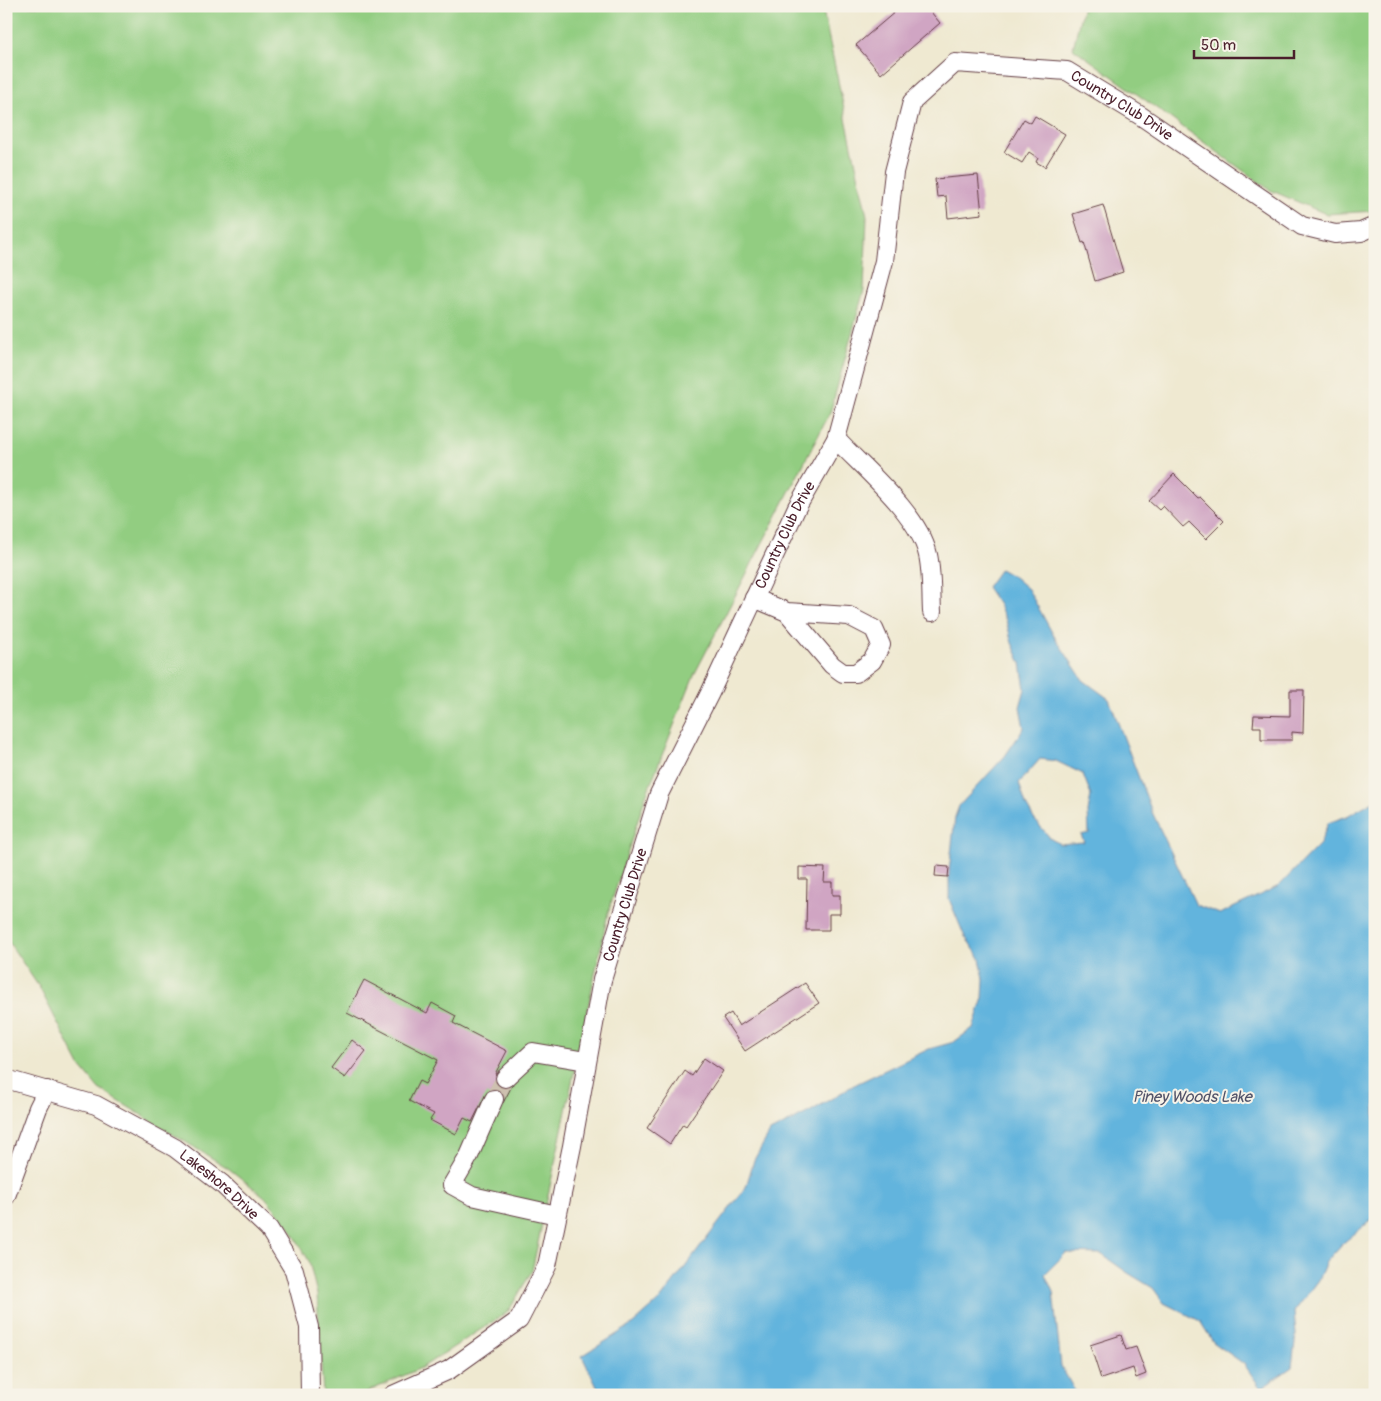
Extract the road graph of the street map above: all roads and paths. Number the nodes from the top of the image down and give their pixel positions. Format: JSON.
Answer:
{"nodes":[{"id":1,"x":1375,"y":226,"type":"edge"},
{"id":2,"x":836,"y":439,"type":"junction"},
{"id":3,"x":754,"y":598,"type":"junction"},
{"id":4,"x":787,"y":612,"type":"junction"},
{"id":5,"x":932,"y":612,"type":"dead end"},
{"id":6,"x":586,"y":1061,"type":"junction"},
{"id":7,"x":505,"y":1078,"type":"tunnel mouth"},
{"id":8,"x":6,"y":1079,"type":"edge"},
{"id":9,"x":47,"y":1090,"type":"junction"},
{"id":10,"x":494,"y":1099,"type":"tunnel mouth"},
{"id":11,"x":6,"y":1196,"type":"edge"},
{"id":12,"x":557,"y":1215,"type":"junction"},
{"id":13,"x":310,"y":1395,"type":"edge"},
{"id":14,"x":393,"y":1395,"type":"edge"}],
"edges":[{"from":1,"to":2,"type":"street","name":"Country Club Drive"},
{"from":2,"to":3,"type":"street","name":"Country Club Drive"},
{"from":2,"to":5,"type":"street"},
{"from":3,"to":4,"type":"street"},
{"from":3,"to":6,"type":"street","name":"Country Club Drive"},
{"from":4,"to":4,"type":"street"},
{"from":6,"to":7,"type":"street"},
{"from":6,"to":12,"type":"street","name":"Country Club Drive"},
{"from":8,"to":9,"type":"street","name":"Lakeshore Drive"},
{"from":9,"to":11,"type":"street"},
{"from":9,"to":13,"type":"street","name":"Lakeshore Drive"},
{"from":10,"to":12,"type":"street"},
{"from":12,"to":14,"type":"street","name":"Country Club Drive"}]}
